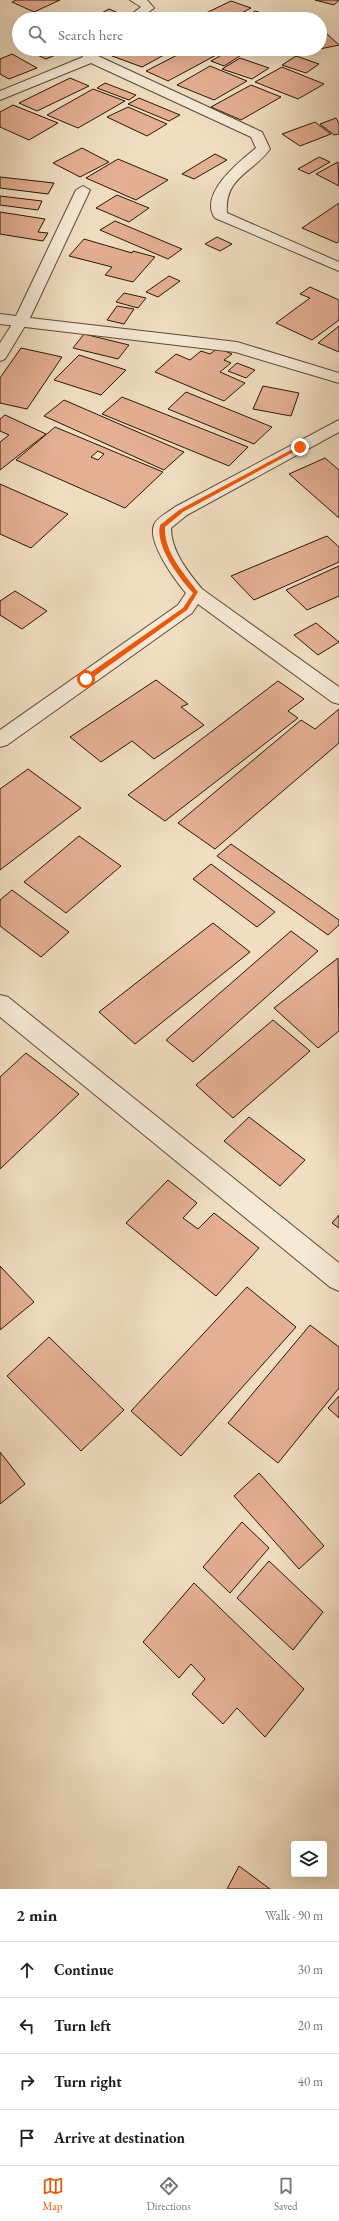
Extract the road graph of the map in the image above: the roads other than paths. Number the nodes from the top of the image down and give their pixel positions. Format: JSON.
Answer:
{"nodes":[{"id":1,"x":136,"y":0,"type":"edge"},
{"id":2,"x":142,"y":12,"type":"edge"},
{"id":3,"x":83,"y":56,"type":"edge"},
{"id":4,"x":95,"y":56,"type":"edge"},
{"id":5,"x":0,"y":96,"type":"edge"},
{"id":6,"x":83,"y":190,"type":"dead end"},
{"id":7,"x":339,"y":267,"type":"edge"},
{"id":8,"x":0,"y":319,"type":"edge"},
{"id":9,"x":21,"y":321,"type":"junction"},
{"id":10,"x":0,"y":356,"type":"edge"},
{"id":11,"x":339,"y":378,"type":"edge"},
{"id":12,"x":339,"y":425,"type":"edge"},
{"id":13,"x":196,"y":592,"type":"junction"},
{"id":14,"x":339,"y":696,"type":"edge"},
{"id":15,"x":0,"y":740,"type":"edge"},
{"id":16,"x":0,"y":1004,"type":"edge"},
{"id":17,"x":339,"y":1279,"type":"edge"}],
"edges":[{"from":1,"to":2,"type":"street"},
{"from":3,"to":5,"type":"street"},
{"from":4,"to":7,"type":"street"},
{"from":6,"to":9,"type":"street"},
{"from":8,"to":9,"type":"street"},
{"from":9,"to":10,"type":"lane"},
{"from":9,"to":11,"type":"street"},
{"from":12,"to":13,"type":"street"},
{"from":13,"to":14,"type":"street"},
{"from":13,"to":15,"type":"street"},
{"from":16,"to":17,"type":"street"}]}
